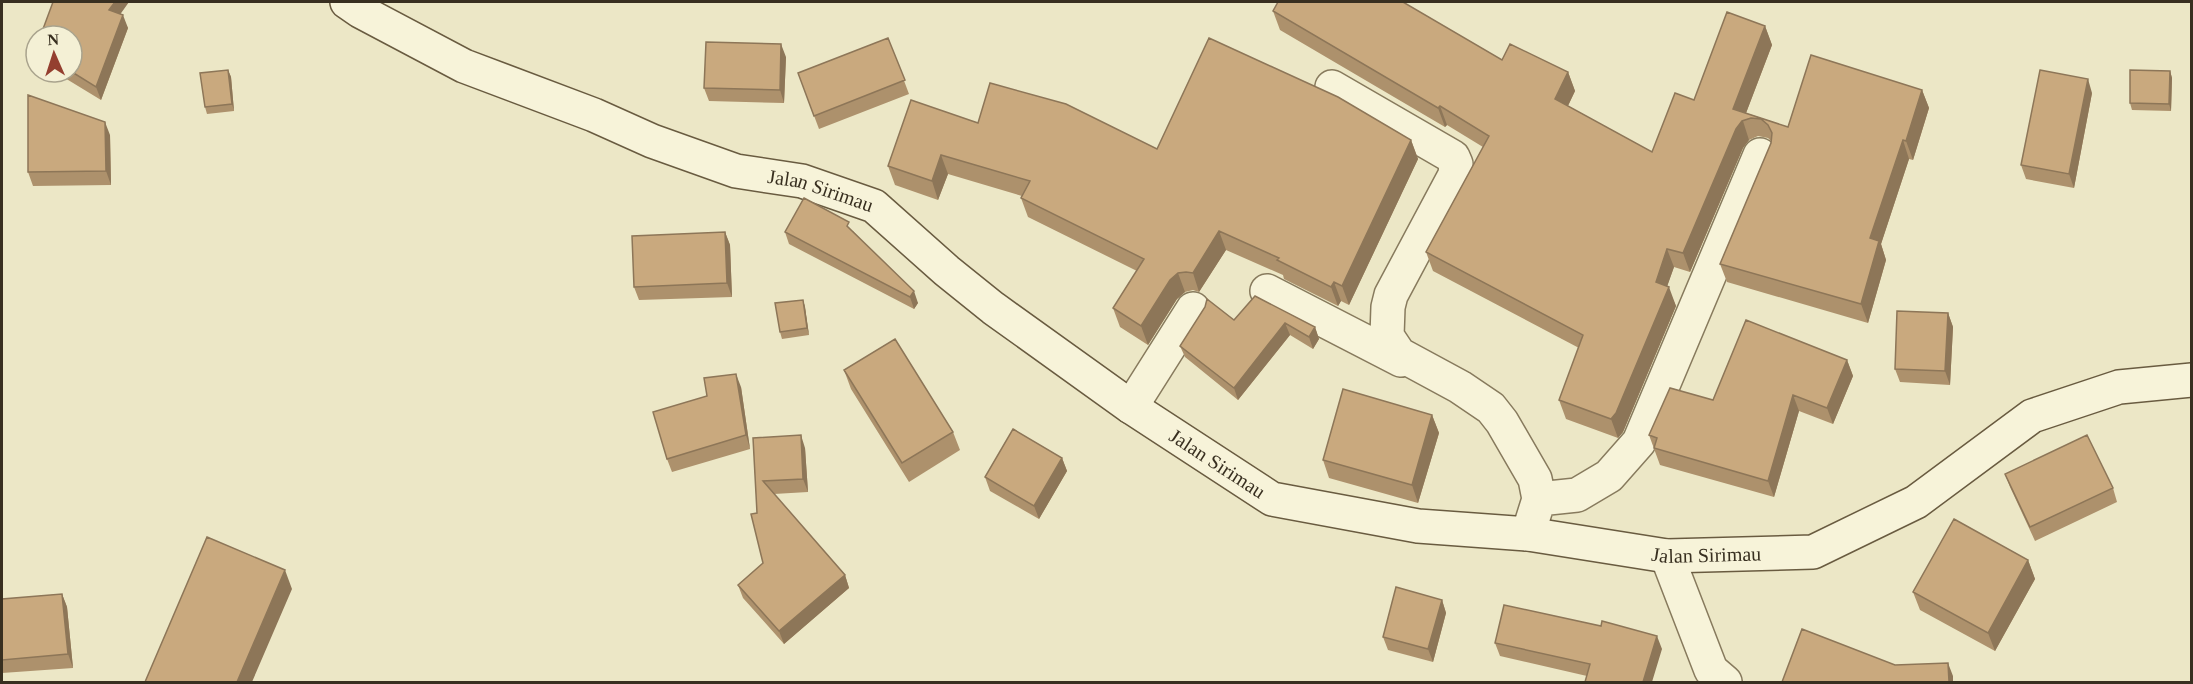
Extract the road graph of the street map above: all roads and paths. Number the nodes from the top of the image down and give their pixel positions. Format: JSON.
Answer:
{"nodes":[{"id":1,"x":347,"y":2,"type":"edge"},
{"id":2,"x":1332,"y":87,"type":"dead end"},
{"id":3,"x":1760,"y":155,"type":"dead end"},
{"id":4,"x":1267,"y":291,"type":"dead end"},
{"id":5,"x":1193,"y":309,"type":"dead end"},
{"id":6,"x":1399,"y":354,"type":"junction"},
{"id":7,"x":2192,"y":380,"type":"edge"},
{"id":8,"x":1131,"y":407,"type":"junction"},
{"id":9,"x":1539,"y":499,"type":"junction"},
{"id":10,"x":1528,"y":534,"type":"junction"},
{"id":11,"x":1667,"y":556,"type":"junction"},
{"id":12,"x":1725,"y":682,"type":"edge"}],
"edges":[{"from":1,"to":8,"type":"main road","name":"Jalan Sirimau"},
{"from":2,"to":6,"type":"main road"},
{"from":3,"to":9,"type":"main road"},
{"from":4,"to":6,"type":"main road"},
{"from":5,"to":8,"type":"main road"},
{"from":6,"to":9,"type":"main road"},
{"from":7,"to":11,"type":"main road","name":"Jalan Sirimau"},
{"from":8,"to":10,"type":"main road","name":"Jalan Sirimau"},
{"from":9,"to":10,"type":"main road"},
{"from":10,"to":11,"type":"main road","name":"Jalan Sirimau"},
{"from":11,"to":12,"type":"main road"}]}
